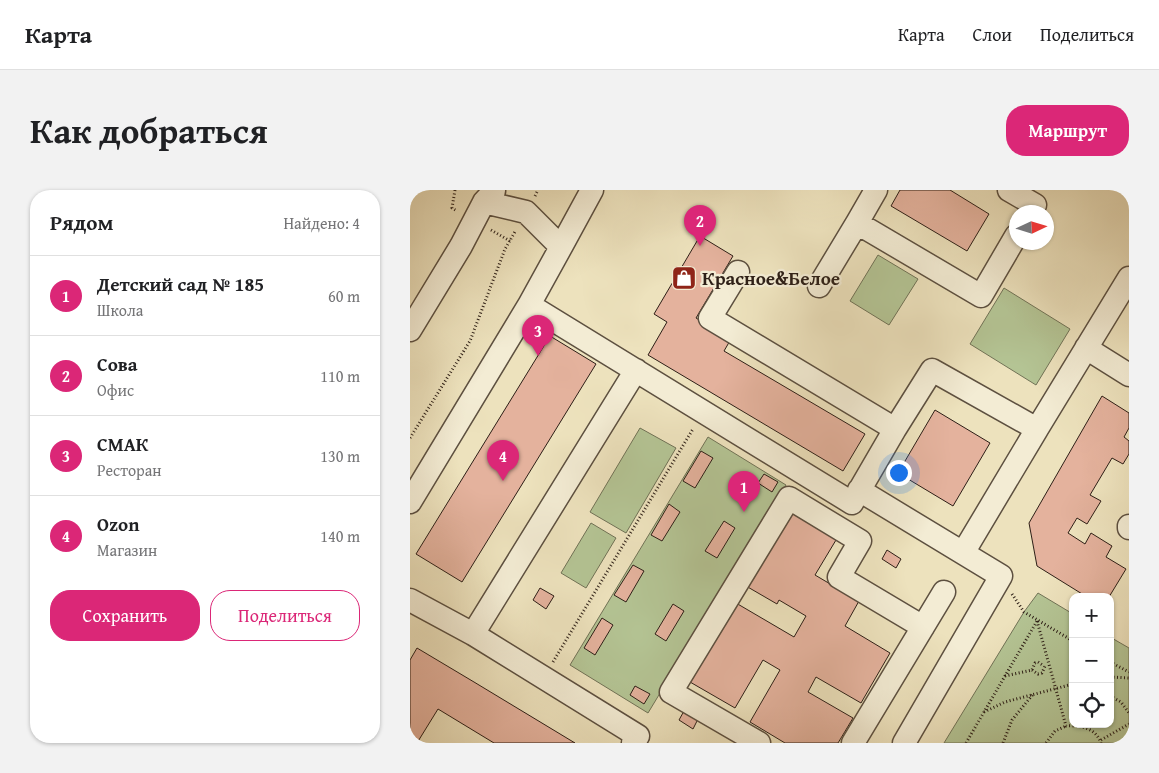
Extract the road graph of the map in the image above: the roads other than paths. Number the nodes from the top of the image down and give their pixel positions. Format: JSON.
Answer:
{"nodes":[{"id":1,"x":592,"y":190,"type":"edge"},
{"id":2,"x":876,"y":190,"type":"edge"},
{"id":3,"x":1009,"y":190,"type":"edge"},
{"id":4,"x":488,"y":194,"type":"edge"},
{"id":5,"x":1035,"y":205,"type":"edge"},
{"id":6,"x":857,"y":223,"type":"junction"},
{"id":7,"x":561,"y":247,"type":"junction"},
{"id":8,"x":1009,"y":248,"type":"edge"},
{"id":9,"x":738,"y":272,"type":"dead end"},
{"id":10,"x":1129,"y":278,"type":"edge"},
{"id":11,"x":819,"y":286,"type":"dead end"},
{"id":12,"x":530,"y":305,"type":"junction"},
{"id":13,"x":410,"y":330,"type":"edge"},
{"id":14,"x":1086,"y":348,"type":"junction"},
{"id":15,"x":636,"y":370,"type":"junction"},
{"id":16,"x":1129,"y":375,"type":"edge"},
{"id":17,"x":895,"y":429,"type":"junction"},
{"id":18,"x":1036,"y":429,"type":"junction"},
{"id":19,"x":859,"y":490,"type":"junction"},
{"id":20,"x":410,"y":502,"type":"edge"},
{"id":21,"x":963,"y":553,"type":"junction"},
{"id":22,"x":944,"y":592,"type":"dead end"},
{"id":23,"x":410,"y":600,"type":"edge"},
{"id":24,"x":923,"y":627,"type":"junction"},
{"id":25,"x":473,"y":634,"type":"junction"},
{"id":26,"x":633,"y":743,"type":"edge"},
{"id":27,"x":759,"y":743,"type":"edge"},
{"id":28,"x":853,"y":743,"type":"edge"},
{"id":29,"x":904,"y":743,"type":"edge"}],
"edges":[{"from":1,"to":7,"type":"street"},
{"from":2,"to":6,"type":"street"},
{"from":3,"to":5,"type":"street"},
{"from":4,"to":7,"type":"street"},
{"from":4,"to":13,"type":"street"},
{"from":6,"to":8,"type":"street"},
{"from":6,"to":11,"type":"street"},
{"from":7,"to":12,"type":"street"},
{"from":9,"to":17,"type":"street"},
{"from":10,"to":14,"type":"street"},
{"from":12,"to":15,"type":"street"},
{"from":12,"to":20,"type":"street"},
{"from":14,"to":16,"type":"street"},
{"from":14,"to":18,"type":"street"},
{"from":15,"to":19,"type":"street"},
{"from":15,"to":25,"type":"street"},
{"from":17,"to":18,"type":"street"},
{"from":17,"to":19,"type":"street"},
{"from":18,"to":21,"type":"street"},
{"from":19,"to":21,"type":"street"},
{"from":21,"to":29,"type":"street"},
{"from":22,"to":24,"type":"street"},
{"from":23,"to":25,"type":"street"},
{"from":24,"to":27,"type":"street"},
{"from":24,"to":28,"type":"street"},
{"from":25,"to":26,"type":"street"}]}
